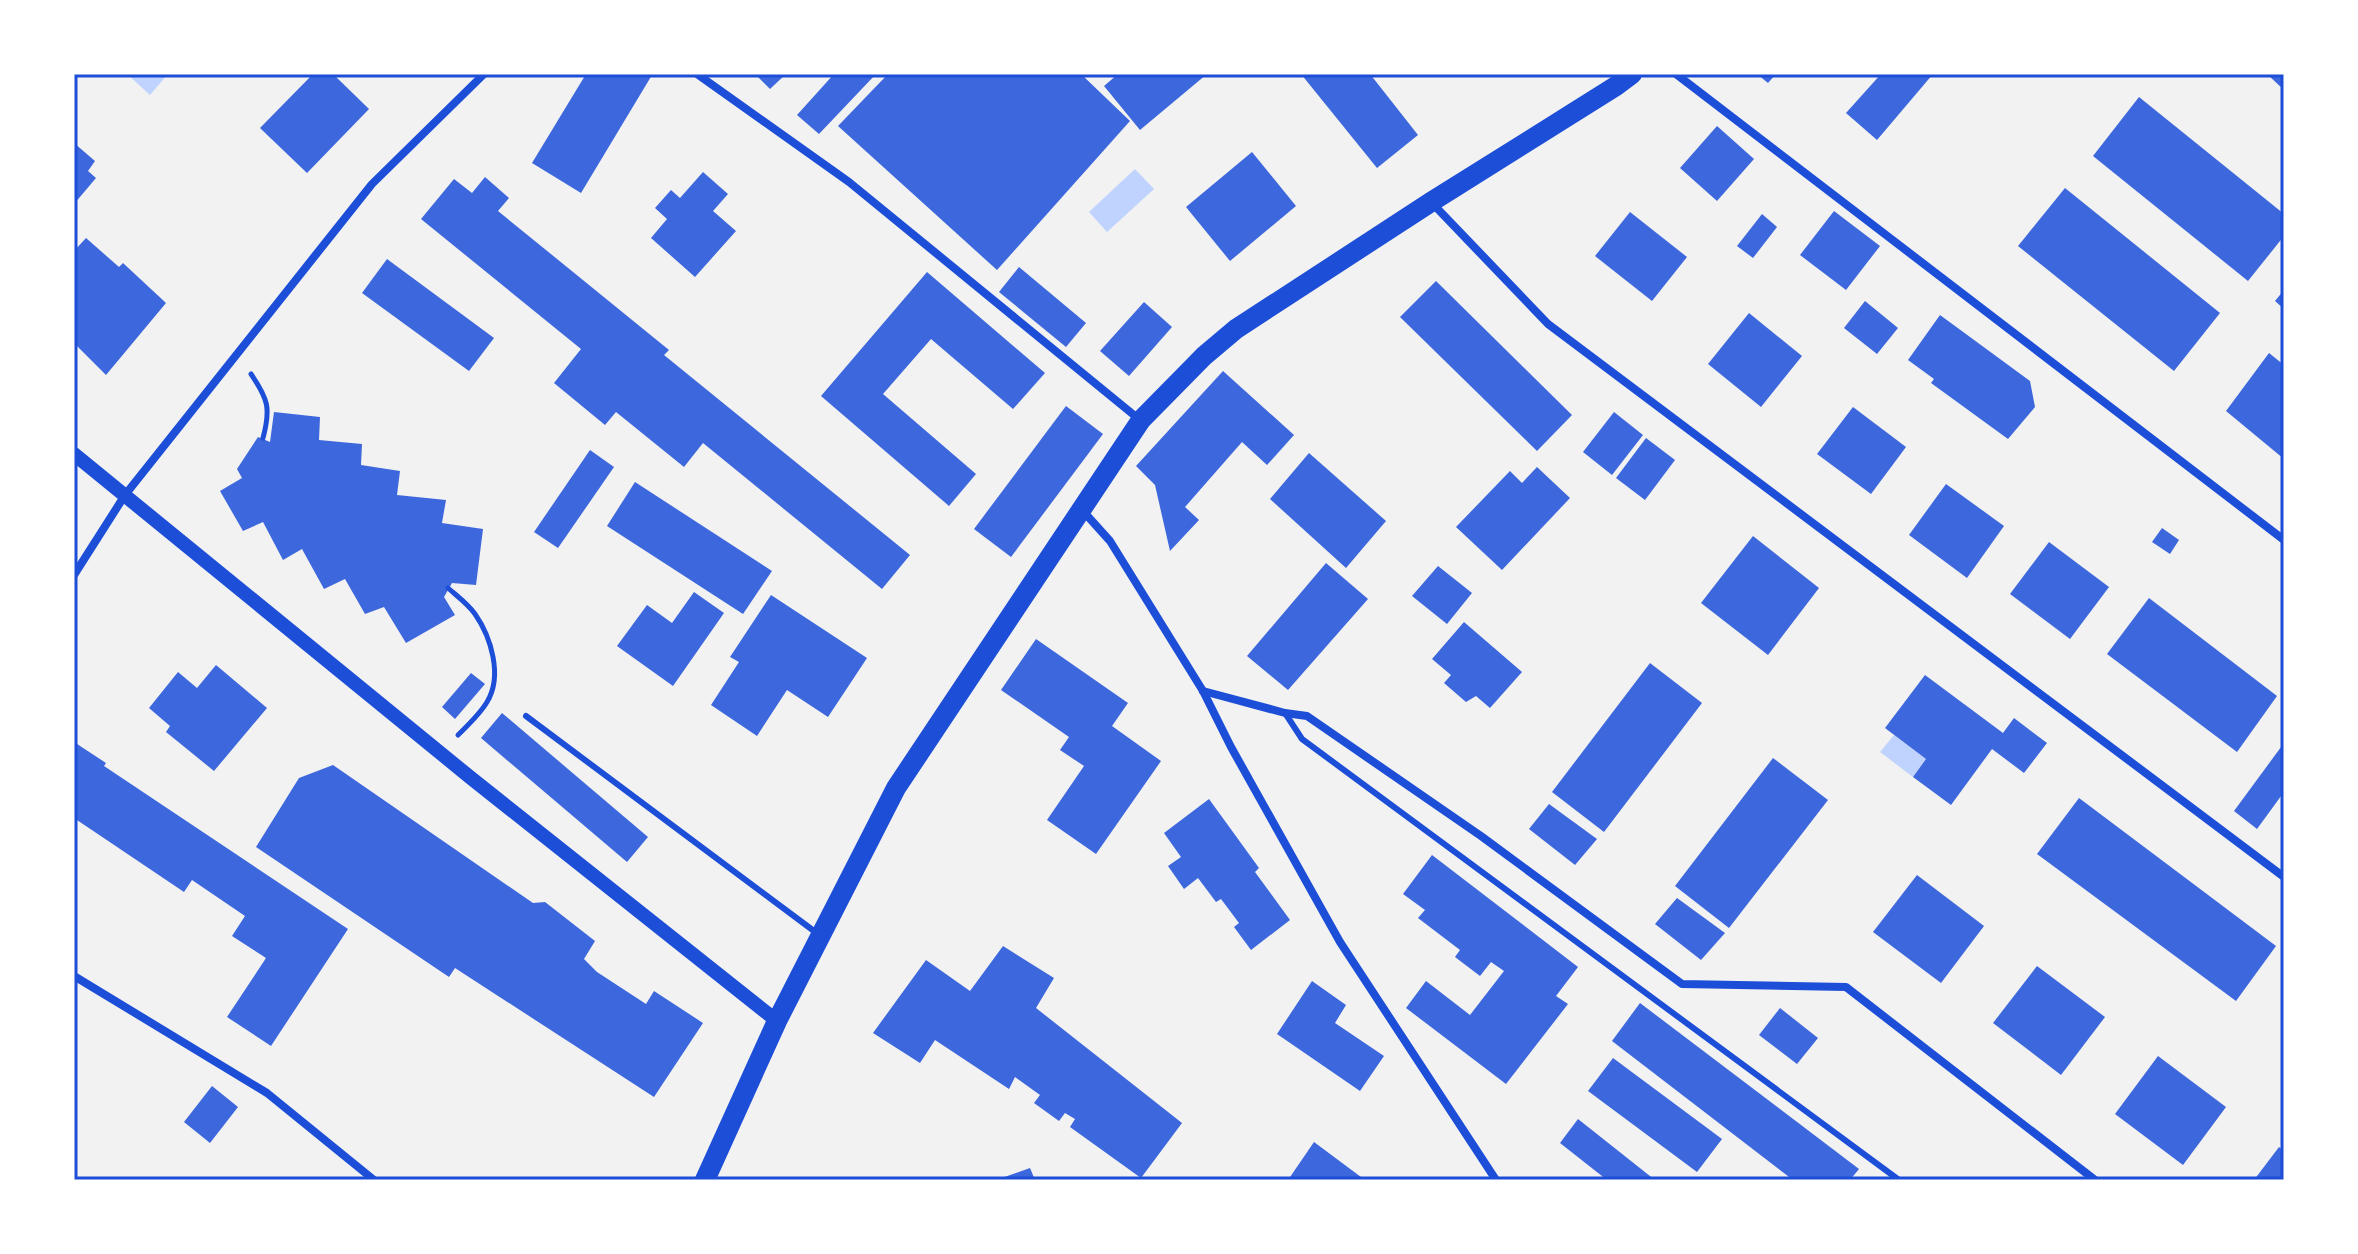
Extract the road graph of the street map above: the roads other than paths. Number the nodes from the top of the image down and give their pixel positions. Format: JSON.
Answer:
{"nodes":[{"id":1,"x":484,"y":74,"type":"edge"},
{"id":2,"x":697,"y":74,"type":"edge"},
{"id":3,"x":1632,"y":74,"type":"edge"},
{"id":4,"x":1676,"y":74,"type":"edge"},
{"id":5,"x":1431,"y":202,"type":"junction"},
{"id":6,"x":1141,"y":420,"type":"junction"},
{"id":7,"x":74,"y":454,"type":"edge"},
{"id":8,"x":125,"y":495,"type":"junction"},
{"id":9,"x":1082,"y":510,"type":"junction"},
{"id":10,"x":2284,"y":540,"type":"edge"},
{"id":11,"x":74,"y":575,"type":"edge"},
{"id":12,"x":1203,"y":691,"type":"junction"},
{"id":13,"x":1285,"y":713,"type":"junction"},
{"id":14,"x":526,"y":716,"type":"dead end"},
{"id":15,"x":2284,"y":877,"type":"edge"},
{"id":16,"x":821,"y":936,"type":"junction"},
{"id":17,"x":74,"y":976,"type":"edge"},
{"id":18,"x":777,"y":1021,"type":"junction"},
{"id":19,"x":713,"y":1177,"type":"edge"},
{"id":20,"x":374,"y":1180,"type":"edge"},
{"id":21,"x":1496,"y":1180,"type":"edge"},
{"id":22,"x":1899,"y":1180,"type":"edge"},
{"id":23,"x":2095,"y":1180,"type":"edge"}],
"edges":[{"from":1,"to":8,"type":"street"},
{"from":2,"to":6,"type":"street"},
{"from":3,"to":5,"type":"main road"},
{"from":4,"to":10,"type":"street"},
{"from":5,"to":6,"type":"main road"},
{"from":5,"to":15,"type":"street"},
{"from":6,"to":9,"type":"main road"},
{"from":7,"to":8,"type":"street"},
{"from":8,"to":11,"type":"street"},
{"from":8,"to":18,"type":"street"},
{"from":9,"to":12,"type":"street"},
{"from":9,"to":16,"type":"main road"},
{"from":12,"to":13,"type":"street"},
{"from":12,"to":21,"type":"street"},
{"from":13,"to":22,"type":"lane"},
{"from":13,"to":23,"type":"street"},
{"from":14,"to":16,"type":"lane"},
{"from":16,"to":18,"type":"main road"},
{"from":17,"to":20,"type":"street"},
{"from":18,"to":19,"type":"main road"}]}
